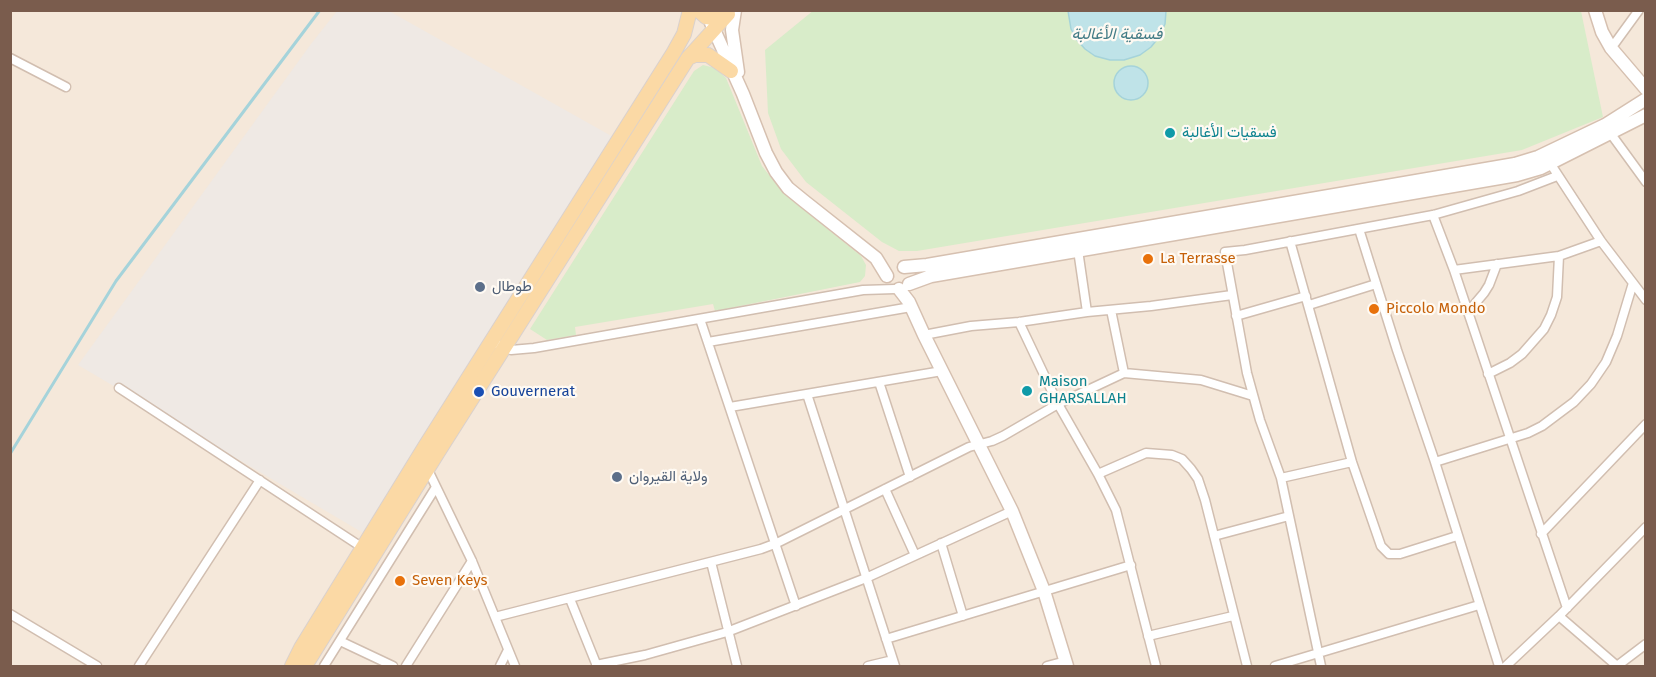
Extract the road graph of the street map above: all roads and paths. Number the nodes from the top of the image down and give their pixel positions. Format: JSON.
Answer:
{"nodes":[{"id":1,"x":690,"y":10,"type":"edge"},
{"id":2,"x":1595,"y":10,"type":"edge"},
{"id":3,"x":1603,"y":10,"type":"edge"},
{"id":4,"x":1639,"y":10,"type":"edge"},
{"id":5,"x":731,"y":12,"type":"edge"},
{"id":6,"x":706,"y":19,"type":"edge"},
{"id":7,"x":1615,"y":43,"type":"junction"},
{"id":8,"x":10,"y":58,"type":"edge"},
{"id":9,"x":688,"y":58,"type":"junction"},
{"id":10,"x":731,"y":71,"type":"junction"},
{"id":11,"x":1646,"y":75,"type":"edge"},
{"id":12,"x":66,"y":87,"type":"dead end"},
{"id":13,"x":1646,"y":88,"type":"edge"},
{"id":14,"x":743,"y":94,"type":"junction"},
{"id":15,"x":1646,"y":99,"type":"edge"},
{"id":16,"x":1646,"y":115,"type":"edge"},
{"id":17,"x":1611,"y":134,"type":"junction"},
{"id":18,"x":1547,"y":159,"type":"junction"},
{"id":19,"x":1557,"y":176,"type":"junction"},
{"id":20,"x":1646,"y":182,"type":"edge"},
{"id":21,"x":1433,"y":215,"type":"junction"},
{"id":22,"x":1359,"y":229,"type":"junction"},
{"id":23,"x":1290,"y":241,"type":"junction"},
{"id":24,"x":1601,"y":242,"type":"junction"},
{"id":25,"x":1078,"y":250,"type":"junction"},
{"id":26,"x":868,"y":251,"type":"junction"},
{"id":27,"x":1559,"y":256,"type":"junction"},
{"id":28,"x":1497,"y":264,"type":"junction"},
{"id":29,"x":902,"y":267,"type":"junction"},
{"id":30,"x":1454,"y":270,"type":"junction"},
{"id":31,"x":887,"y":276,"type":"junction"},
{"id":32,"x":1633,"y":283,"type":"junction"},
{"id":33,"x":1376,"y":284,"type":"junction"},
{"id":34,"x":902,"y":287,"type":"junction"},
{"id":35,"x":863,"y":290,"type":"junction"},
{"id":36,"x":1232,"y":295,"type":"junction"},
{"id":37,"x":1646,"y":300,"type":"edge"},
{"id":38,"x":1307,"y":301,"type":"junction"},
{"id":39,"x":910,"y":304,"type":"junction"},
{"id":40,"x":1466,"y":309,"type":"junction"},
{"id":41,"x":1111,"y":310,"type":"junction"},
{"id":42,"x":1087,"y":312,"type":"junction"},
{"id":43,"x":1236,"y":316,"type":"junction"},
{"id":44,"x":700,"y":319,"type":"junction"},
{"id":45,"x":1019,"y":322,"type":"junction"},
{"id":46,"x":924,"y":335,"type":"junction"},
{"id":47,"x":708,"y":342,"type":"junction"},
{"id":48,"x":498,"y":345,"type":"junction"},
{"id":49,"x":942,"y":371,"type":"junction"},
{"id":50,"x":1124,"y":373,"type":"junction"},
{"id":51,"x":1488,"y":374,"type":"junction"},
{"id":52,"x":879,"y":382,"type":"junction"},
{"id":53,"x":119,"y":388,"type":"dead end"},
{"id":54,"x":807,"y":394,"type":"junction"},
{"id":55,"x":1253,"y":396,"type":"junction"},
{"id":56,"x":1058,"y":404,"type":"junction"},
{"id":57,"x":730,"y":407,"type":"junction"},
{"id":58,"x":1646,"y":424,"type":"edge"},
{"id":59,"x":1510,"y":439,"type":"junction"},
{"id":60,"x":978,"y":444,"type":"junction"},
{"id":61,"x":432,"y":448,"type":"junction"},
{"id":62,"x":1352,"y":462,"type":"junction"},
{"id":63,"x":1436,"y":462,"type":"junction"},
{"id":64,"x":428,"y":468,"type":"junction"},
{"id":65,"x":1098,"y":474,"type":"junction"},
{"id":66,"x":910,"y":477,"type":"junction"},
{"id":67,"x":1281,"y":478,"type":"junction"},
{"id":68,"x":260,"y":480,"type":"junction"},
{"id":69,"x":436,"y":487,"type":"junction"},
{"id":70,"x":885,"y":489,"type":"junction"},
{"id":71,"x":844,"y":508,"type":"junction"},
{"id":72,"x":1012,"y":511,"type":"junction"},
{"id":73,"x":1289,"y":516,"type":"junction"},
{"id":74,"x":1646,"y":527,"type":"edge"},
{"id":75,"x":1541,"y":534,"type":"junction"},
{"id":76,"x":1214,"y":536,"type":"junction"},
{"id":77,"x":1457,"y":536,"type":"junction"},
{"id":78,"x":777,"y":543,"type":"junction"},
{"id":79,"x":941,"y":543,"type":"junction"},
{"id":80,"x":363,"y":548,"type":"junction"},
{"id":81,"x":915,"y":555,"type":"junction"},
{"id":82,"x":472,"y":561,"type":"junction"},
{"id":83,"x":711,"y":562,"type":"junction"},
{"id":84,"x":1131,"y":565,"type":"junction"},
{"id":85,"x":867,"y":578,"type":"junction"},
{"id":86,"x":1044,"y":591,"type":"junction"},
{"id":87,"x":570,"y":599,"type":"junction"},
{"id":88,"x":1479,"y":605,"type":"junction"},
{"id":89,"x":796,"y":606,"type":"junction"},
{"id":90,"x":1567,"y":608,"type":"junction"},
{"id":91,"x":10,"y":615,"type":"edge"},
{"id":92,"x":1233,"y":615,"type":"junction"},
{"id":93,"x":963,"y":616,"type":"junction"},
{"id":94,"x":1559,"y":616,"type":"junction"},
{"id":95,"x":495,"y":617,"type":"junction"},
{"id":96,"x":727,"y":632,"type":"junction"},
{"id":97,"x":1148,"y":636,"type":"junction"},
{"id":98,"x":886,"y":639,"type":"junction"},
{"id":99,"x":340,"y":641,"type":"junction"},
{"id":100,"x":1646,"y":644,"type":"edge"},
{"id":101,"x":508,"y":650,"type":"junction"},
{"id":102,"x":1319,"y":654,"type":"junction"},
{"id":103,"x":894,"y":663,"type":"edge"},
{"id":104,"x":1066,"y":664,"type":"edge"},
{"id":105,"x":97,"y":666,"type":"edge"},
{"id":106,"x":139,"y":666,"type":"edge"},
{"id":107,"x":292,"y":666,"type":"edge"},
{"id":108,"x":305,"y":666,"type":"edge"},
{"id":109,"x":324,"y":666,"type":"edge"},
{"id":110,"x":393,"y":666,"type":"edge"},
{"id":111,"x":405,"y":666,"type":"edge"},
{"id":112,"x":500,"y":666,"type":"edge"},
{"id":113,"x":515,"y":666,"type":"edge"},
{"id":114,"x":596,"y":666,"type":"edge"},
{"id":115,"x":737,"y":666,"type":"edge"},
{"id":116,"x":868,"y":666,"type":"edge"},
{"id":117,"x":1047,"y":666,"type":"edge"},
{"id":118,"x":1156,"y":666,"type":"edge"},
{"id":119,"x":1247,"y":666,"type":"edge"},
{"id":120,"x":1275,"y":666,"type":"edge"},
{"id":121,"x":1321,"y":666,"type":"edge"},
{"id":122,"x":1499,"y":666,"type":"edge"},
{"id":123,"x":1506,"y":666,"type":"edge"}],
"edges":[{"from":1,"to":48,"type":"main road"},
{"from":2,"to":13,"type":"street"},
{"from":3,"to":7,"type":"street"},
{"from":4,"to":7,"type":"street"},
{"from":5,"to":6,"type":"main road"},
{"from":5,"to":14,"type":"street"},
{"from":6,"to":9,"type":"main road"},
{"from":6,"to":10,"type":"street"},
{"from":7,"to":11,"type":"street"},
{"from":8,"to":12,"type":"street"},
{"from":9,"to":10,"type":"main road"},
{"from":9,"to":48,"type":"main road"},
{"from":10,"to":14,"type":"street"},
{"from":14,"to":26,"type":"street"},
{"from":15,"to":18,"type":"street"},
{"from":16,"to":17,"type":"street"},
{"from":17,"to":18,"type":"street"},
{"from":17,"to":20,"type":"street"},
{"from":18,"to":19,"type":"street"},
{"from":18,"to":25,"type":"street"},
{"from":18,"to":29,"type":"street"},
{"from":19,"to":21,"type":"street"},
{"from":19,"to":24,"type":"street"},
{"from":21,"to":22,"type":"street"},
{"from":21,"to":30,"type":"street"},
{"from":22,"to":23,"type":"street"},
{"from":22,"to":33,"type":"street"},
{"from":23,"to":36,"type":"street"},
{"from":23,"to":38,"type":"street"},
{"from":24,"to":27,"type":"street"},
{"from":24,"to":32,"type":"street"},
{"from":25,"to":34,"type":"street"},
{"from":25,"to":42,"type":"street"},
{"from":26,"to":29,"type":"street"},
{"from":26,"to":31,"type":"street"},
{"from":27,"to":28,"type":"street"},
{"from":27,"to":51,"type":"street"},
{"from":28,"to":30,"type":"street"},
{"from":28,"to":40,"type":"street"},
{"from":29,"to":31,"type":"street"},
{"from":29,"to":34,"type":"street"},
{"from":30,"to":40,"type":"street"},
{"from":31,"to":34,"type":"street"},
{"from":31,"to":35,"type":"street"},
{"from":32,"to":37,"type":"street"},
{"from":32,"to":59,"type":"street"},
{"from":33,"to":38,"type":"street"},
{"from":33,"to":63,"type":"street"},
{"from":34,"to":35,"type":"street"},
{"from":34,"to":39,"type":"street"},
{"from":35,"to":44,"type":"street"},
{"from":36,"to":41,"type":"street"},
{"from":36,"to":43,"type":"street"},
{"from":38,"to":43,"type":"street"},
{"from":38,"to":62,"type":"street"},
{"from":39,"to":46,"type":"street"},
{"from":39,"to":47,"type":"street"},
{"from":40,"to":51,"type":"street"},
{"from":41,"to":42,"type":"street"},
{"from":41,"to":50,"type":"street"},
{"from":42,"to":45,"type":"street"},
{"from":43,"to":55,"type":"street"},
{"from":44,"to":47,"type":"street"},
{"from":44,"to":48,"type":"street"},
{"from":45,"to":46,"type":"street"},
{"from":45,"to":56,"type":"street"},
{"from":46,"to":49,"type":"street"},
{"from":47,"to":57,"type":"street"},
{"from":48,"to":61,"type":"main road"},
{"from":49,"to":52,"type":"street"},
{"from":49,"to":60,"type":"street"},
{"from":50,"to":55,"type":"street"},
{"from":50,"to":56,"type":"street"},
{"from":51,"to":59,"type":"street"},
{"from":52,"to":54,"type":"street"},
{"from":52,"to":66,"type":"street"},
{"from":53,"to":68,"type":"street"},
{"from":54,"to":57,"type":"street"},
{"from":54,"to":71,"type":"street"},
{"from":55,"to":67,"type":"street"},
{"from":56,"to":60,"type":"street"},
{"from":56,"to":65,"type":"street"},
{"from":57,"to":78,"type":"street"},
{"from":58,"to":75,"type":"street"},
{"from":59,"to":63,"type":"street"},
{"from":59,"to":75,"type":"street"},
{"from":60,"to":66,"type":"street"},
{"from":60,"to":72,"type":"street"},
{"from":61,"to":64,"type":"main road"},
{"from":61,"to":80,"type":"main road"},
{"from":62,"to":67,"type":"street"},
{"from":62,"to":77,"type":"street"},
{"from":63,"to":77,"type":"street"},
{"from":64,"to":69,"type":"street"},
{"from":64,"to":108,"type":"main road"},
{"from":65,"to":76,"type":"street"},
{"from":65,"to":84,"type":"street"},
{"from":66,"to":70,"type":"street"},
{"from":67,"to":73,"type":"street"},
{"from":68,"to":80,"type":"street"},
{"from":68,"to":106,"type":"street"},
{"from":69,"to":82,"type":"street"},
{"from":69,"to":99,"type":"street"},
{"from":70,"to":71,"type":"street"},
{"from":70,"to":81,"type":"street"},
{"from":71,"to":78,"type":"street"},
{"from":71,"to":85,"type":"street"},
{"from":72,"to":79,"type":"street"},
{"from":72,"to":86,"type":"street"},
{"from":73,"to":76,"type":"street"},
{"from":73,"to":102,"type":"street"},
{"from":74,"to":90,"type":"street"},
{"from":75,"to":90,"type":"street"},
{"from":76,"to":92,"type":"street"},
{"from":77,"to":88,"type":"street"},
{"from":78,"to":83,"type":"street"},
{"from":78,"to":89,"type":"street"},
{"from":79,"to":81,"type":"street"},
{"from":79,"to":93,"type":"street"},
{"from":80,"to":107,"type":"main road"},
{"from":81,"to":85,"type":"street"},
{"from":82,"to":95,"type":"street"},
{"from":82,"to":111,"type":"street"},
{"from":83,"to":87,"type":"street"},
{"from":83,"to":96,"type":"street"},
{"from":84,"to":86,"type":"street"},
{"from":84,"to":97,"type":"street"},
{"from":85,"to":89,"type":"street"},
{"from":85,"to":98,"type":"street"},
{"from":86,"to":93,"type":"street"},
{"from":86,"to":104,"type":"street"},
{"from":87,"to":95,"type":"street"},
{"from":87,"to":114,"type":"street"},
{"from":88,"to":102,"type":"street"},
{"from":88,"to":122,"type":"street"},
{"from":89,"to":96,"type":"street"},
{"from":90,"to":94,"type":"street"},
{"from":91,"to":105,"type":"street"},
{"from":92,"to":97,"type":"street"},
{"from":92,"to":119,"type":"street"},
{"from":93,"to":98,"type":"street"},
{"from":94,"to":100,"type":"street"},
{"from":94,"to":123,"type":"street"},
{"from":95,"to":101,"type":"street"},
{"from":96,"to":114,"type":"street"},
{"from":96,"to":115,"type":"street"},
{"from":97,"to":118,"type":"street"},
{"from":98,"to":103,"type":"street"},
{"from":99,"to":109,"type":"street"},
{"from":99,"to":110,"type":"street"},
{"from":101,"to":112,"type":"street"},
{"from":101,"to":113,"type":"street"},
{"from":102,"to":120,"type":"street"},
{"from":102,"to":121,"type":"street"},
{"from":103,"to":116,"type":"street"},
{"from":104,"to":117,"type":"street"}]}
